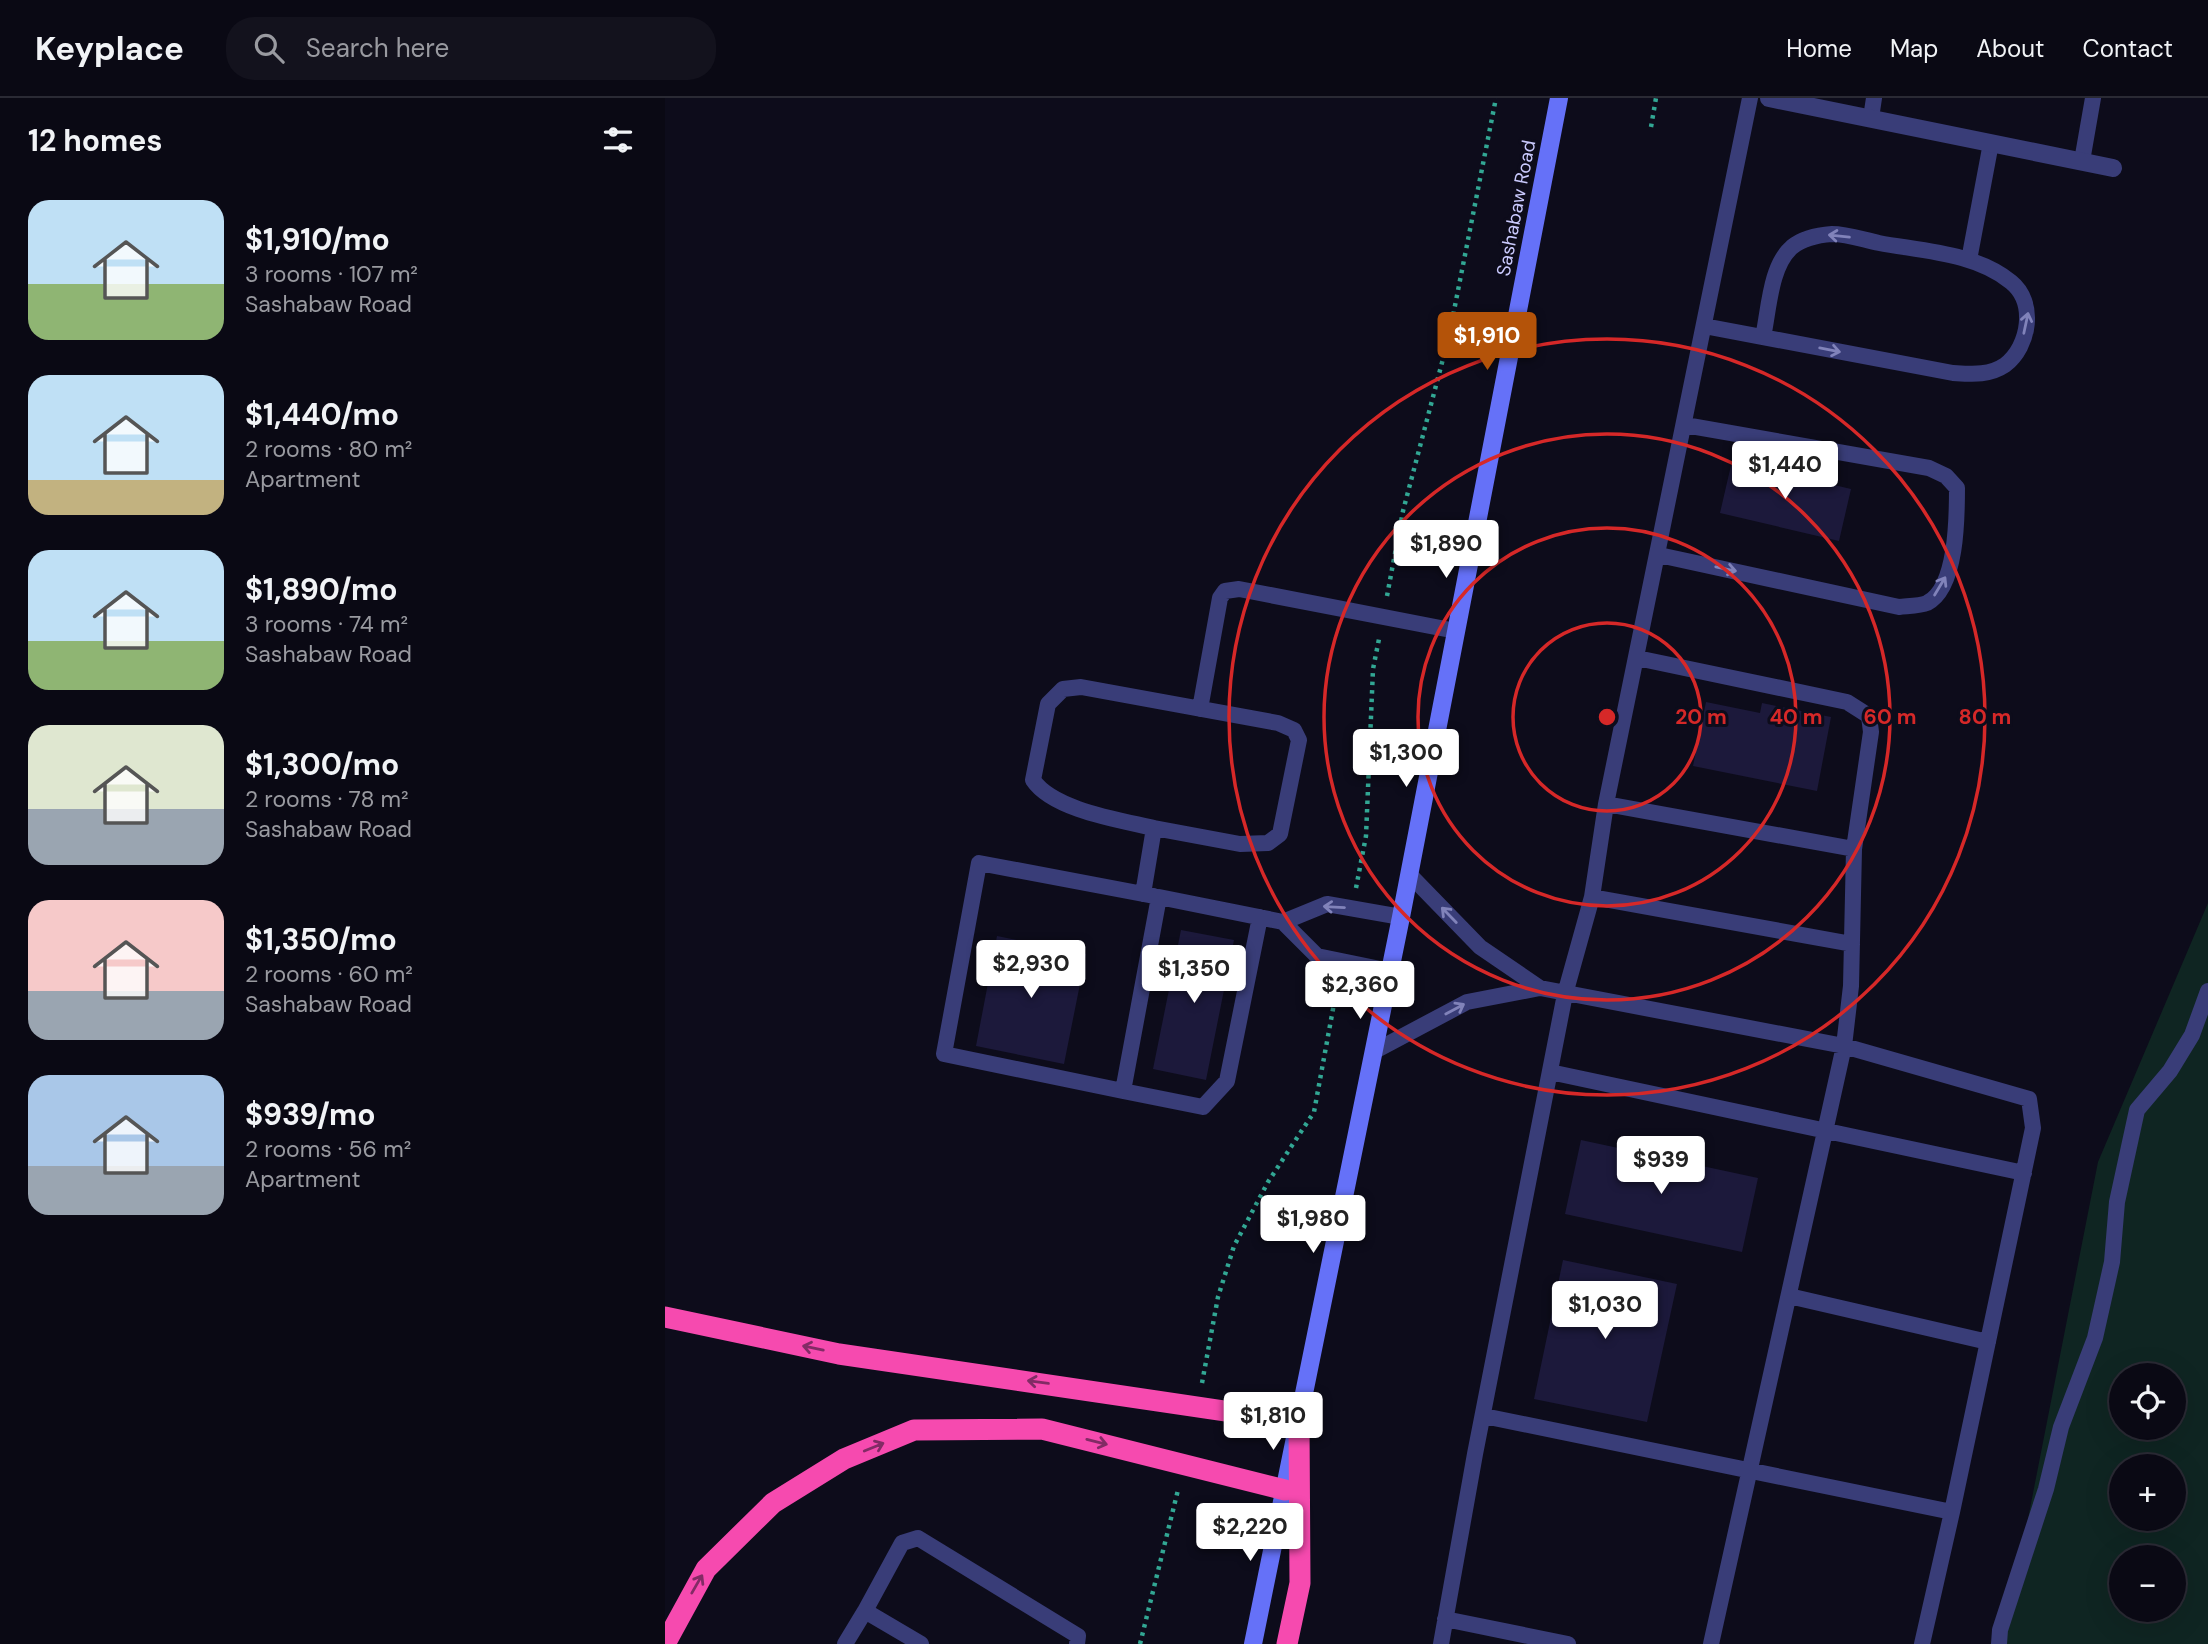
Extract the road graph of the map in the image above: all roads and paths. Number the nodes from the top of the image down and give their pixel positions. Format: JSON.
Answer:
{"nodes":[{"id":1,"x":1496,"y":98,"type":"edge"},
{"id":2,"x":1559,"y":98,"type":"edge"},
{"id":3,"x":1656,"y":98,"type":"edge"},
{"id":4,"x":1750,"y":98,"type":"edge"},
{"id":5,"x":1772,"y":98,"type":"edge"},
{"id":6,"x":1874,"y":98,"type":"edge"},
{"id":7,"x":2093,"y":98,"type":"edge"},
{"id":8,"x":1871,"y":118,"type":"junction"},
{"id":9,"x":1651,"y":127,"type":"dead end"},
{"id":10,"x":1990,"y":143,"type":"junction"},
{"id":11,"x":2082,"y":161,"type":"junction"},
{"id":12,"x":2113,"y":168,"type":"dead end"},
{"id":13,"x":1969,"y":260,"type":"junction"},
{"id":14,"x":1705,"y":326,"type":"junction"},
{"id":15,"x":1763,"y":337,"type":"junction"},
{"id":16,"x":1685,"y":425,"type":"junction"},
{"id":17,"x":1659,"y":555,"type":"junction"},
{"id":18,"x":1383,"y":617,"type":"junction"},
{"id":19,"x":1456,"y":631,"type":"junction"},
{"id":20,"x":1637,"y":658,"type":"junction"},
{"id":21,"x":1200,"y":709,"type":"junction"},
{"id":22,"x":1606,"y":804,"type":"junction"},
{"id":23,"x":1154,"y":828,"type":"junction"},
{"id":24,"x":1854,"y":849,"type":"junction"},
{"id":25,"x":1409,"y":874,"type":"junction"},
{"id":26,"x":1151,"y":896,"type":"junction"},
{"id":27,"x":1592,"y":897,"type":"junction"},
{"id":28,"x":1352,"y":908,"type":"junction"},
{"id":29,"x":1260,"y":917,"type":"junction"},
{"id":30,"x":1401,"y":917,"type":"junction"},
{"id":31,"x":1283,"y":922,"type":"junction"},
{"id":32,"x":1851,"y":944,"type":"junction"},
{"id":33,"x":1342,"y":961,"type":"junction"},
{"id":34,"x":1389,"y":971,"type":"junction"},
{"id":35,"x":1540,"y":988,"type":"junction"},
{"id":36,"x":2208,"y":991,"type":"edge"},
{"id":37,"x":1565,"y":994,"type":"junction"},
{"id":38,"x":1844,"y":1046,"type":"junction"},
{"id":39,"x":1373,"y":1052,"type":"junction"},
{"id":40,"x":1550,"y":1072,"type":"junction"},
{"id":41,"x":1123,"y":1091,"type":"junction"},
{"id":42,"x":1825,"y":1131,"type":"junction"},
{"id":43,"x":2024,"y":1173,"type":"junction"},
{"id":44,"x":1789,"y":1296,"type":"junction"},
{"id":45,"x":665,"y":1317,"type":"edge"},
{"id":46,"x":1988,"y":1342,"type":"junction"},
{"id":47,"x":1202,"y":1381,"type":"dead end"},
{"id":48,"x":1484,"y":1416,"type":"junction"},
{"id":49,"x":1299,"y":1422,"type":"junction"},
{"id":50,"x":1751,"y":1472,"type":"junction"},
{"id":51,"x":1285,"y":1490,"type":"junction"},
{"id":52,"x":1175,"y":1501,"type":"dead end"},
{"id":53,"x":1952,"y":1512,"type":"junction"},
{"id":54,"x":865,"y":1611,"type":"junction"},
{"id":55,"x":1445,"y":1619,"type":"junction"},
{"id":56,"x":665,"y":1644,"type":"edge"},
{"id":57,"x":845,"y":1644,"type":"edge"},
{"id":58,"x":921,"y":1644,"type":"edge"},
{"id":59,"x":1077,"y":1644,"type":"edge"},
{"id":60,"x":1140,"y":1644,"type":"edge"},
{"id":61,"x":1253,"y":1644,"type":"edge"},
{"id":62,"x":1287,"y":1644,"type":"edge"},
{"id":63,"x":1441,"y":1644,"type":"edge"},
{"id":64,"x":1568,"y":1644,"type":"edge"},
{"id":65,"x":1711,"y":1644,"type":"edge"},
{"id":66,"x":1922,"y":1644,"type":"edge"},
{"id":67,"x":1999,"y":1644,"type":"edge"}],
"edges":[{"from":1,"to":18,"type":"path"},
{"from":2,"to":19,"type":"main road","name":"Sashabaw Road"},
{"from":3,"to":9,"type":"path"},
{"from":4,"to":14,"type":"lane"},
{"from":5,"to":8,"type":"street"},
{"from":6,"to":8,"type":"lane"},
{"from":7,"to":11,"type":"lane"},
{"from":8,"to":10,"type":"street"},
{"from":10,"to":11,"type":"street"},
{"from":10,"to":13,"type":"lane"},
{"from":11,"to":12,"type":"street"},
{"from":13,"to":15,"type":"lane","one_way":true},
{"from":15,"to":13,"type":"lane","one_way":true},
{"from":14,"to":15,"type":"lane"},
{"from":14,"to":16,"type":"lane"},
{"from":16,"to":17,"type":"lane"},
{"from":17,"to":16,"type":"lane","one_way":true},
{"from":17,"to":20,"type":"lane"},
{"from":18,"to":19,"type":"lane"},
{"from":18,"to":21,"type":"lane"},
{"from":18,"to":28,"type":"path"},
{"from":19,"to":25,"type":"main road","name":"Sashabaw Road"},
{"from":20,"to":22,"type":"lane"},
{"from":20,"to":24,"type":"lane"},
{"from":21,"to":23,"type":"lane"},
{"from":21,"to":23,"type":"lane"},
{"from":22,"to":24,"type":"lane"},
{"from":22,"to":27,"type":"lane"},
{"from":23,"to":26,"type":"lane"},
{"from":24,"to":32,"type":"lane"},
{"from":25,"to":30,"type":"main road","name":"Sashabaw Road"},
{"from":35,"to":25,"type":"lane","one_way":true},
{"from":26,"to":29,"type":"lane"},
{"from":26,"to":41,"type":"lane"},
{"from":26,"to":41,"type":"lane"},
{"from":27,"to":32,"type":"lane"},
{"from":27,"to":37,"type":"lane"},
{"from":28,"to":30,"type":"lane"},
{"from":28,"to":31,"type":"lane","one_way":true},
{"from":29,"to":31,"type":"lane"},
{"from":29,"to":41,"type":"lane"},
{"from":30,"to":34,"type":"main road","name":"Sashabaw Road"},
{"from":31,"to":33,"type":"lane"},
{"from":32,"to":38,"type":"lane"},
{"from":33,"to":34,"type":"lane"},
{"from":33,"to":47,"type":"path"},
{"from":34,"to":39,"type":"main road","name":"Sashabaw Road"},
{"from":35,"to":37,"type":"lane"},
{"from":39,"to":35,"type":"lane","one_way":true},
{"from":36,"to":67,"type":"lane"},
{"from":37,"to":38,"type":"lane"},
{"from":37,"to":40,"type":"lane"},
{"from":38,"to":42,"type":"lane"},
{"from":38,"to":43,"type":"lane"},
{"from":39,"to":49,"type":"main road","name":"Sashabaw Road"},
{"from":40,"to":42,"type":"lane"},
{"from":40,"to":48,"type":"lane"},
{"from":42,"to":43,"type":"lane"},
{"from":42,"to":44,"type":"lane"},
{"from":43,"to":46,"type":"lane"},
{"from":44,"to":46,"type":"lane"},
{"from":44,"to":50,"type":"lane"},
{"from":49,"to":45,"type":"highway","one_way":true},
{"from":46,"to":53,"type":"lane"},
{"from":48,"to":50,"type":"lane"},
{"from":48,"to":55,"type":"lane"},
{"from":49,"to":51,"type":"main road","name":"Sashabaw Road"},
{"from":49,"to":62,"type":"highway"},
{"from":50,"to":53,"type":"lane"},
{"from":50,"to":65,"type":"lane"},
{"from":56,"to":51,"type":"highway","one_way":true},
{"from":51,"to":61,"type":"main road","name":"Sashabaw Road"},
{"from":52,"to":60,"type":"path"},
{"from":53,"to":66,"type":"lane"},
{"from":54,"to":57,"type":"lane"},
{"from":54,"to":58,"type":"lane"},
{"from":54,"to":59,"type":"lane"},
{"from":55,"to":63,"type":"lane"},
{"from":55,"to":64,"type":"lane"}]}
